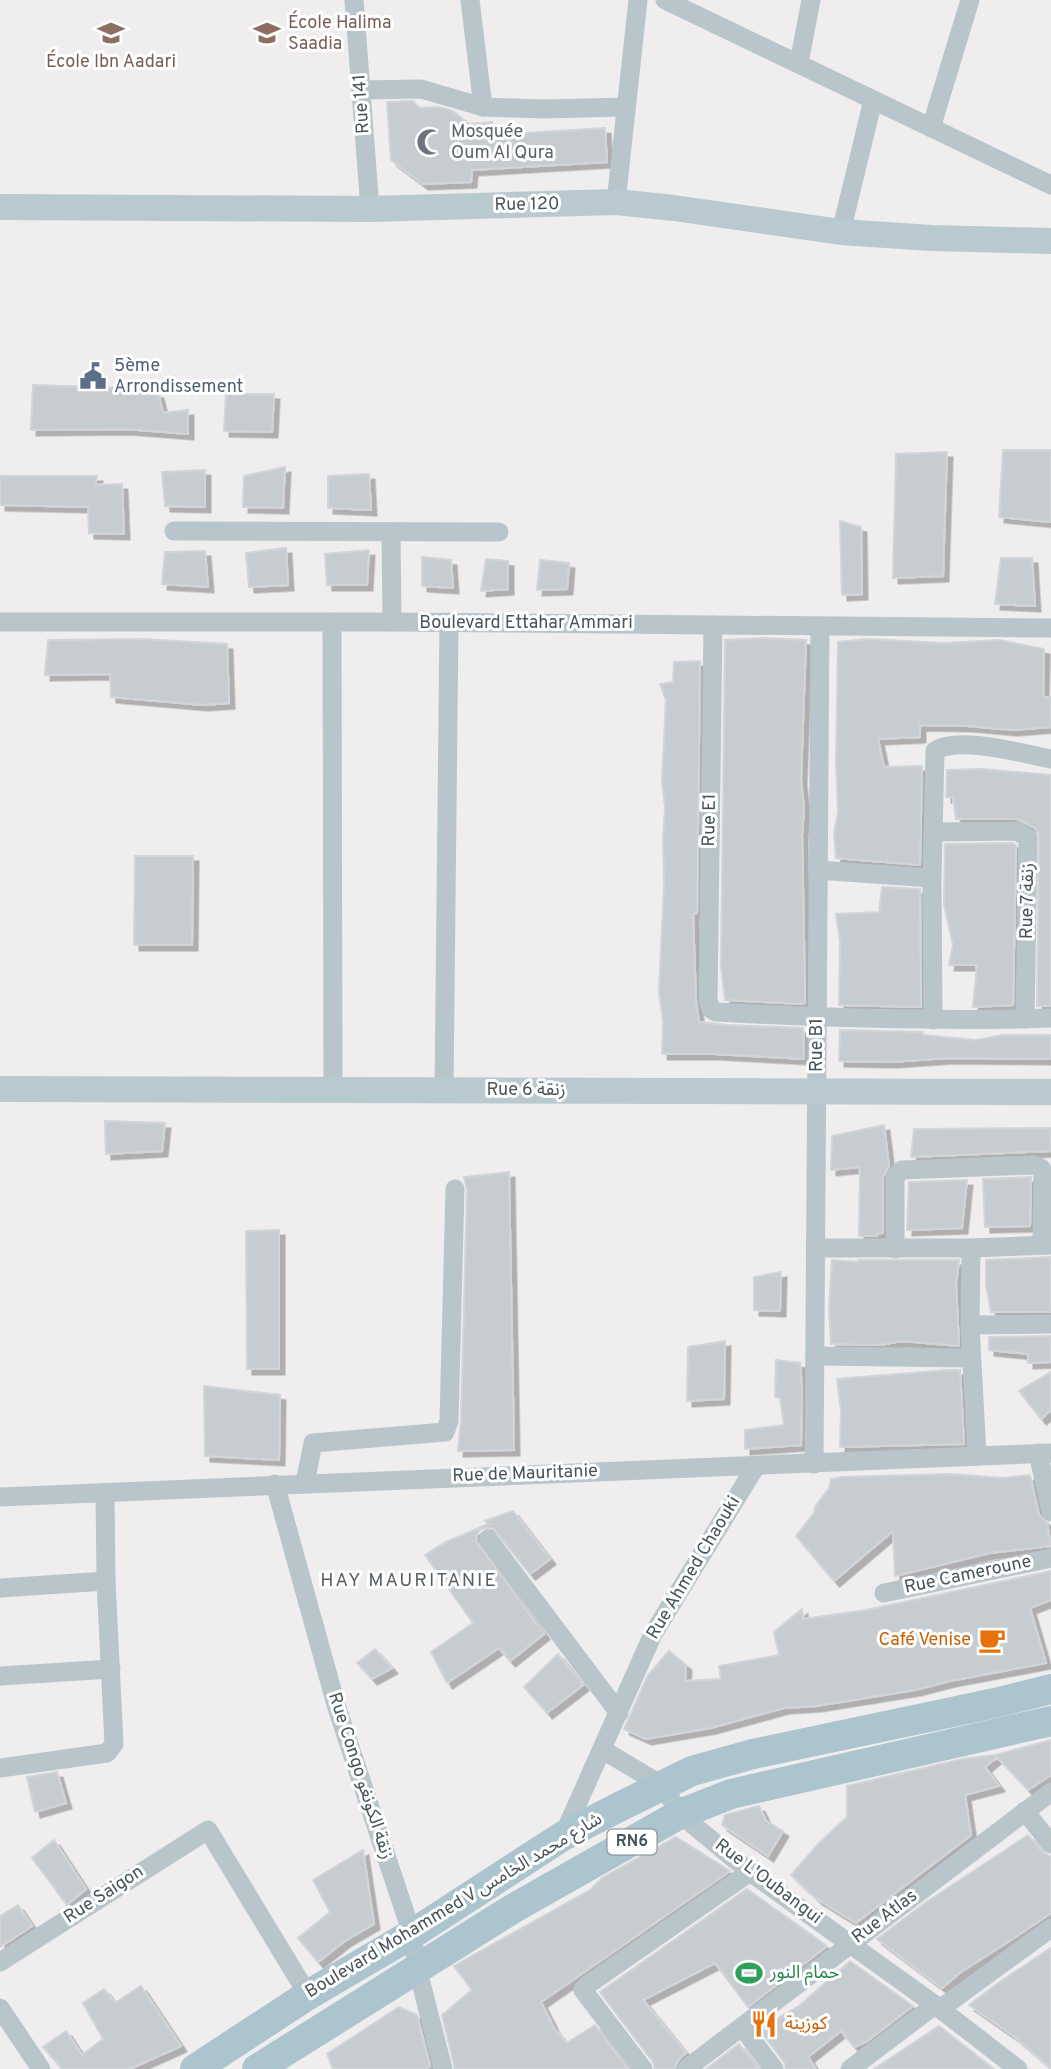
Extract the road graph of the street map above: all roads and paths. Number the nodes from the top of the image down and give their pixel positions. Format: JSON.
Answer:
{"nodes":[{"id":1,"x":354,"y":0,"type":"edge"},
{"id":2,"x":470,"y":0,"type":"edge"},
{"id":3,"x":638,"y":0,"type":"edge"},
{"id":4,"x":665,"y":0,"type":"edge"},
{"id":5,"x":811,"y":0,"type":"edge"},
{"id":6,"x":970,"y":0,"type":"edge"},
{"id":7,"x":799,"y":63,"type":"junction"},
{"id":8,"x":361,"y":90,"type":"junction"},
{"id":9,"x":873,"y":100,"type":"junction"},
{"id":10,"x":483,"y":107,"type":"junction"},
{"id":11,"x":626,"y":107,"type":"junction"},
{"id":12,"x":931,"y":128,"type":"junction"},
{"id":13,"x":1049,"y":179,"type":"edge"},
{"id":14,"x":616,"y":202,"type":"junction"},
{"id":15,"x":0,"y":207,"type":"edge"},
{"id":16,"x":370,"y":209,"type":"junction"},
{"id":17,"x":841,"y":232,"type":"junction"},
{"id":18,"x":1051,"y":241,"type":"edge"},
{"id":19,"x":174,"y":531,"type":"dead end"},
{"id":20,"x":391,"y":531,"type":"junction"},
{"id":21,"x":499,"y":532,"type":"dead end"},
{"id":22,"x":0,"y":622,"type":"edge"},
{"id":23,"x":332,"y":622,"type":"junction"},
{"id":24,"x":392,"y":622,"type":"junction"},
{"id":25,"x":449,"y":622,"type":"junction"},
{"id":26,"x":713,"y":625,"type":"junction"},
{"id":27,"x":820,"y":626,"type":"junction"},
{"id":28,"x":1051,"y":628,"type":"edge"},
{"id":29,"x":1051,"y":759,"type":"edge"},
{"id":30,"x":933,"y":832,"type":"junction"},
{"id":31,"x":817,"y":870,"type":"junction"},
{"id":32,"x":932,"y":878,"type":"junction"},
{"id":33,"x":817,"y":1018,"type":"junction"},
{"id":34,"x":1051,"y":1018,"type":"edge"},
{"id":35,"x":1025,"y":1019,"type":"junction"},
{"id":36,"x":933,"y":1020,"type":"junction"},
{"id":37,"x":0,"y":1089,"type":"edge"},
{"id":38,"x":333,"y":1090,"type":"junction"},
{"id":39,"x":444,"y":1090,"type":"junction"},
{"id":40,"x":817,"y":1090,"type":"junction"},
{"id":41,"x":1051,"y":1092,"type":"edge"},
{"id":42,"x":455,"y":1189,"type":"dead end"},
{"id":43,"x":1047,"y":1245,"type":"edge"},
{"id":44,"x":815,"y":1248,"type":"junction"},
{"id":45,"x":971,"y":1248,"type":"junction"},
{"id":46,"x":895,"y":1249,"type":"junction"},
{"id":47,"x":1051,"y":1324,"type":"edge"},
{"id":48,"x":970,"y":1325,"type":"junction"},
{"id":49,"x":816,"y":1356,"type":"junction"},
{"id":50,"x":971,"y":1358,"type":"junction"},
{"id":51,"x":1045,"y":1453,"type":"edge"},
{"id":52,"x":977,"y":1456,"type":"junction"},
{"id":53,"x":814,"y":1464,"type":"junction"},
{"id":54,"x":755,"y":1466,"type":"junction"},
{"id":55,"x":304,"y":1483,"type":"junction"},
{"id":56,"x":275,"y":1485,"type":"junction"},
{"id":57,"x":105,"y":1492,"type":"junction"},
{"id":58,"x":0,"y":1497,"type":"edge"},
{"id":59,"x":1051,"y":1512,"type":"edge"},
{"id":60,"x":488,"y":1539,"type":"dead end"},
{"id":61,"x":1051,"y":1558,"type":"edge"},
{"id":62,"x":106,"y":1581,"type":"junction"},
{"id":63,"x":0,"y":1588,"type":"edge"},
{"id":64,"x":884,"y":1593,"type":"dead end"},
{"id":65,"x":111,"y":1669,"type":"junction"},
{"id":66,"x":0,"y":1676,"type":"edge"},
{"id":67,"x":1051,"y":1689,"type":"edge"},
{"id":68,"x":620,"y":1713,"type":"junction"},
{"id":69,"x":1051,"y":1721,"type":"edge"},
{"id":70,"x":603,"y":1749,"type":"junction"},
{"id":71,"x":0,"y":1768,"type":"edge"},
{"id":72,"x":663,"y":1786,"type":"junction"},
{"id":73,"x":1051,"y":1792,"type":"edge"},
{"id":74,"x":1025,"y":1811,"type":"junction"},
{"id":75,"x":680,"y":1814,"type":"junction"},
{"id":76,"x":563,"y":1836,"type":"junction"},
{"id":77,"x":1051,"y":1844,"type":"edge"},
{"id":78,"x":750,"y":1872,"type":"junction"},
{"id":79,"x":412,"y":1934,"type":"junction"},
{"id":80,"x":1048,"y":1937,"type":"edge"},
{"id":81,"x":850,"y":1944,"type":"junction"},
{"id":82,"x":0,"y":1962,"type":"edge"},
{"id":83,"x":417,"y":1967,"type":"junction"},
{"id":84,"x":307,"y":1995,"type":"junction"},
{"id":85,"x":937,"y":2007,"type":"junction"},
{"id":86,"x":0,"y":2008,"type":"edge"},
{"id":87,"x":742,"y":2027,"type":"junction"},
{"id":88,"x":40,"y":2069,"type":"edge"},
{"id":89,"x":195,"y":2069,"type":"edge"},
{"id":90,"x":257,"y":2069,"type":"edge"},
{"id":91,"x":443,"y":2069,"type":"edge"},
{"id":92,"x":643,"y":2069,"type":"edge"},
{"id":93,"x":686,"y":2069,"type":"edge"},
{"id":94,"x":774,"y":2069,"type":"edge"},
{"id":95,"x":850,"y":2069,"type":"edge"},
{"id":96,"x":1018,"y":2069,"type":"edge"}],
"edges":[{"from":1,"to":8,"type":"street","name":"Rue 141"},
{"from":2,"to":10,"type":"street"},
{"from":3,"to":11,"type":"street"},
{"from":4,"to":7,"type":"street"},
{"from":5,"to":7,"type":"street"},
{"from":6,"to":12,"type":"street"},
{"from":7,"to":9,"type":"street"},
{"from":8,"to":10,"type":"street"},
{"from":8,"to":16,"type":"street","name":"Rue 141"},
{"from":9,"to":12,"type":"street"},
{"from":9,"to":17,"type":"street"},
{"from":10,"to":11,"type":"street"},
{"from":11,"to":14,"type":"street"},
{"from":12,"to":13,"type":"street"},
{"from":14,"to":16,"type":"street","name":"Rue 120"},
{"from":14,"to":17,"type":"street","name":"Rue 120"},
{"from":15,"to":16,"type":"street","name":"Rue 120"},
{"from":17,"to":18,"type":"street","name":"Rue 120"},
{"from":19,"to":20,"type":"street"},
{"from":20,"to":21,"type":"street"},
{"from":20,"to":24,"type":"street"},
{"from":22,"to":23,"type":"street","name":"Boulevard Ettahar Ammari"},
{"from":23,"to":24,"type":"street","name":"Boulevard Ettahar Ammari"},
{"from":23,"to":38,"type":"street"},
{"from":24,"to":25,"type":"street","name":"Boulevard Ettahar Ammari"},
{"from":25,"to":26,"type":"street","name":"Boulevard Ettahar Ammari"},
{"from":25,"to":39,"type":"street"},
{"from":26,"to":27,"type":"street","name":"Boulevard Ettahar Ammari"},
{"from":26,"to":33,"type":"street","name":"Rue E1"},
{"from":27,"to":28,"type":"street","name":"Boulevard Ettahar Ammari"},
{"from":27,"to":31,"type":"street","name":"Rue B1"},
{"from":29,"to":30,"type":"street"},
{"from":30,"to":32,"type":"street"},
{"from":30,"to":35,"type":"street","name":"Rue 7 زنقة"},
{"from":31,"to":32,"type":"street"},
{"from":31,"to":33,"type":"street","name":"Rue B1"},
{"from":32,"to":36,"type":"street"},
{"from":33,"to":36,"type":"street"},
{"from":33,"to":40,"type":"street","name":"Rue B1"},
{"from":34,"to":35,"type":"street"},
{"from":35,"to":36,"type":"street"},
{"from":37,"to":38,"type":"street","name":"Rue 6 زنقة"},
{"from":38,"to":39,"type":"street","name":"Rue 6 زنقة"},
{"from":39,"to":40,"type":"street","name":"Rue 6 زنقة"},
{"from":40,"to":41,"type":"street","name":"Rue 6 زنقة"},
{"from":40,"to":44,"type":"street","name":"Rue B1"},
{"from":42,"to":55,"type":"street"},
{"from":43,"to":45,"type":"street"},
{"from":43,"to":46,"type":"street"},
{"from":44,"to":46,"type":"street"},
{"from":44,"to":49,"type":"street","name":"Rue B1"},
{"from":45,"to":46,"type":"street"},
{"from":45,"to":48,"type":"street"},
{"from":47,"to":48,"type":"street"},
{"from":48,"to":50,"type":"street"},
{"from":49,"to":50,"type":"street"},
{"from":49,"to":53,"type":"street","name":"Rue B1"},
{"from":50,"to":52,"type":"street"},
{"from":51,"to":52,"type":"street","name":"Rue de Mauritanie"},
{"from":51,"to":59,"type":"street"},
{"from":52,"to":53,"type":"street","name":"Rue de Mauritanie"},
{"from":53,"to":54,"type":"street","name":"Rue de Mauritanie"},
{"from":54,"to":55,"type":"street","name":"Rue de Mauritanie"},
{"from":54,"to":68,"type":"street","name":"Rue Ahmed Chaouki"},
{"from":55,"to":56,"type":"street","name":"Rue de Mauritanie"},
{"from":56,"to":57,"type":"street","name":"Rue de Mauritanie"},
{"from":56,"to":79,"type":"street","name":"Rue Congo زنقة الكونغو"},
{"from":57,"to":58,"type":"street","name":"Rue de Mauritanie"},
{"from":57,"to":62,"type":"street"},
{"from":60,"to":68,"type":"street"},
{"from":61,"to":64,"type":"street","name":"Rue Cameroune"},
{"from":62,"to":63,"type":"street"},
{"from":62,"to":65,"type":"street"},
{"from":65,"to":66,"type":"street"},
{"from":65,"to":71,"type":"street"},
{"from":67,"to":72,"type":"main road","name":"Boulevard Mohammed V شارع محمد الخامس","number":"RN6"},
{"from":68,"to":70,"type":"street","name":"Rue Ahmed Chaouki"},
{"from":69,"to":75,"type":"main road","name":"Boulevard Mohammed V شارع محمد الخامس","number":"RN6"},
{"from":70,"to":72,"type":"street"},
{"from":70,"to":76,"type":"street","name":"Rue Ahmed Chaouki"},
{"from":72,"to":75,"type":"street","name":"Rue L'Oubangui"},
{"from":72,"to":76,"type":"main road","name":"Boulevard Mohammed V شارع محمد الخامس","number":"RN6"},
{"from":73,"to":74,"type":"street","name":"Rue Atlas"},
{"from":74,"to":77,"type":"street"},
{"from":74,"to":81,"type":"street","name":"Rue Atlas"},
{"from":75,"to":78,"type":"street","name":"Rue L'Oubangui"},
{"from":75,"to":83,"type":"main road","name":"Boulevard Mohammed V شارع محمد الخامس","number":"RN6"},
{"from":76,"to":79,"type":"main road","name":"Boulevard Mohammed V شارع محمد الخامس","number":"RN6"},
{"from":78,"to":81,"type":"street","name":"Rue L'Oubangui"},
{"from":78,"to":92,"type":"street"},
{"from":79,"to":83,"type":"street","name":"Rue Congo زنقة الكونغو"},
{"from":79,"to":84,"type":"main road","name":"Boulevard Mohammed V شارع محمد الخامس","number":"RN6"},
{"from":80,"to":85,"type":"street"},
{"from":81,"to":85,"type":"street","name":"Rue L'Oubangui"},
{"from":81,"to":87,"type":"street","name":"Rue Atlas"},
{"from":82,"to":84,"type":"street","name":"Rue Saigon"},
{"from":83,"to":90,"type":"main road","name":"Boulevard Mohammed V شارع محمد الخامس","number":"RN6"},
{"from":83,"to":91,"type":"street","name":"Rue Congo زنقة الكونغو"},
{"from":84,"to":89,"type":"main road","name":"Boulevard Mohammed V شارع محمد الخامس","number":"RN6"},
{"from":85,"to":95,"type":"street"},
{"from":85,"to":96,"type":"street","name":"Rue L'Oubangui"},
{"from":86,"to":88,"type":"street"},
{"from":87,"to":93,"type":"street","name":"Rue Atlas"},
{"from":87,"to":94,"type":"street"}]}
